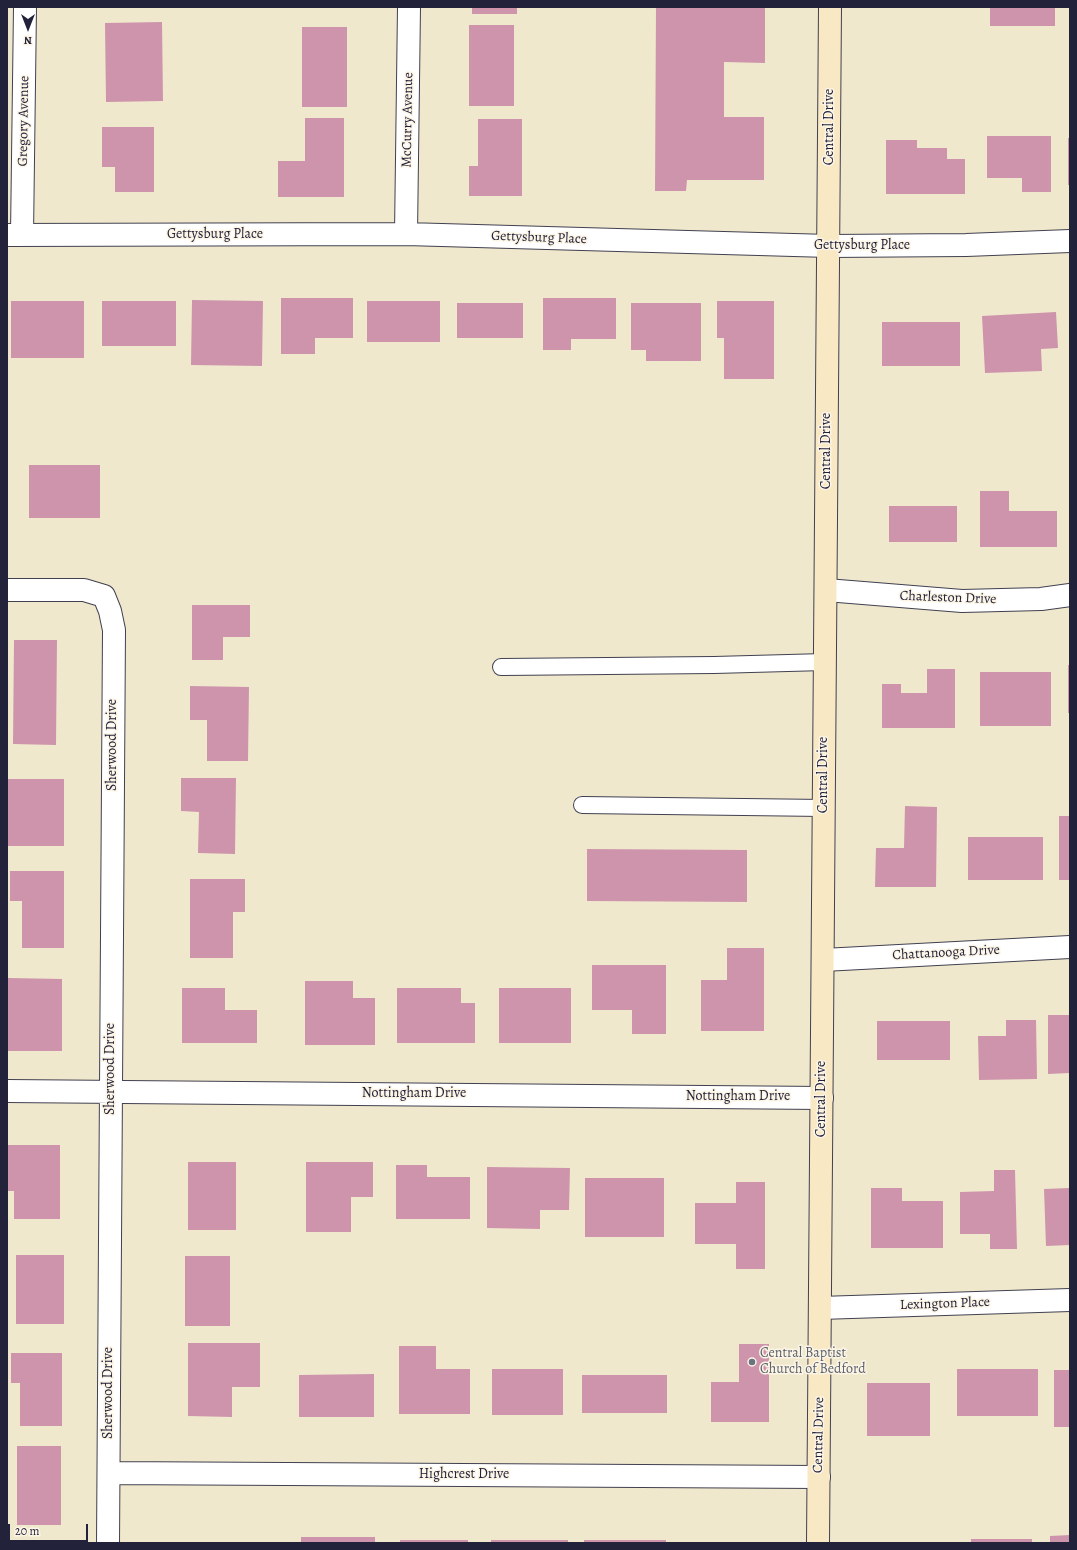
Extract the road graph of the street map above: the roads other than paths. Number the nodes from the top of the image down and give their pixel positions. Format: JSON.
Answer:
{"nodes":[{"id":1,"x":25,"y":7,"type":"edge"},
{"id":2,"x":409,"y":7,"type":"edge"},
{"id":3,"x":830,"y":7,"type":"edge"},
{"id":4,"x":406,"y":234,"type":"junction"},
{"id":5,"x":15,"y":235,"type":"edge"},
{"id":6,"x":1070,"y":241,"type":"edge"},
{"id":7,"x":829,"y":246,"type":"junction"},
{"id":8,"x":7,"y":590,"type":"edge"},
{"id":9,"x":826,"y":590,"type":"junction"},
{"id":10,"x":1070,"y":595,"type":"edge"},
{"id":11,"x":825,"y":662,"type":"junction"},
{"id":12,"x":501,"y":667,"type":"dead end"},
{"id":13,"x":582,"y":805,"type":"dead end"},
{"id":14,"x":824,"y":808,"type":"junction"},
{"id":15,"x":1070,"y":947,"type":"edge"},
{"id":16,"x":823,"y":960,"type":"junction"},
{"id":17,"x":7,"y":1091,"type":"edge"},
{"id":18,"x":110,"y":1092,"type":"junction"},
{"id":19,"x":822,"y":1098,"type":"junction"},
{"id":20,"x":1070,"y":1300,"type":"edge"},
{"id":21,"x":820,"y":1308,"type":"junction"},
{"id":22,"x":109,"y":1473,"type":"junction"},
{"id":23,"x":819,"y":1476,"type":"junction"},
{"id":24,"x":108,"y":1543,"type":"edge"},
{"id":25,"x":818,"y":1543,"type":"edge"}],
"edges":[{"from":1,"to":5,"type":"street","name":"Gregory Avenue"},
{"from":2,"to":4,"type":"street","name":"McCurry Avenue"},
{"from":3,"to":7,"type":"main road","name":"Central Drive"},
{"from":4,"to":5,"type":"street","name":"Gettysburg Place"},
{"from":4,"to":7,"type":"street","name":"Gettysburg Place"},
{"from":6,"to":7,"type":"street","name":"Gettysburg Place"},
{"from":7,"to":9,"type":"main road","name":"Central Drive"},
{"from":8,"to":18,"type":"street","name":"Sherwood Drive"},
{"from":9,"to":10,"type":"street","name":"Charleston Drive"},
{"from":9,"to":11,"type":"main road","name":"Central Drive"},
{"from":11,"to":12,"type":"lane"},
{"from":11,"to":14,"type":"main road","name":"Central Drive"},
{"from":13,"to":14,"type":"lane"},
{"from":14,"to":16,"type":"main road","name":"Central Drive"},
{"from":15,"to":16,"type":"street","name":"Chattanooga Drive"},
{"from":16,"to":19,"type":"main road","name":"Central Drive"},
{"from":17,"to":18,"type":"street","name":"Nottingham Drive"},
{"from":18,"to":19,"type":"street","name":"Nottingham Drive"},
{"from":18,"to":22,"type":"street","name":"Sherwood Drive"},
{"from":19,"to":21,"type":"main road","name":"Central Drive"},
{"from":20,"to":21,"type":"street","name":"Lexington Place"},
{"from":21,"to":23,"type":"main road","name":"Central Drive"},
{"from":22,"to":23,"type":"street","name":"Highcrest Drive"},
{"from":22,"to":24,"type":"street","name":"Sherwood Drive"},
{"from":23,"to":25,"type":"main road","name":"Central Drive"}]}
